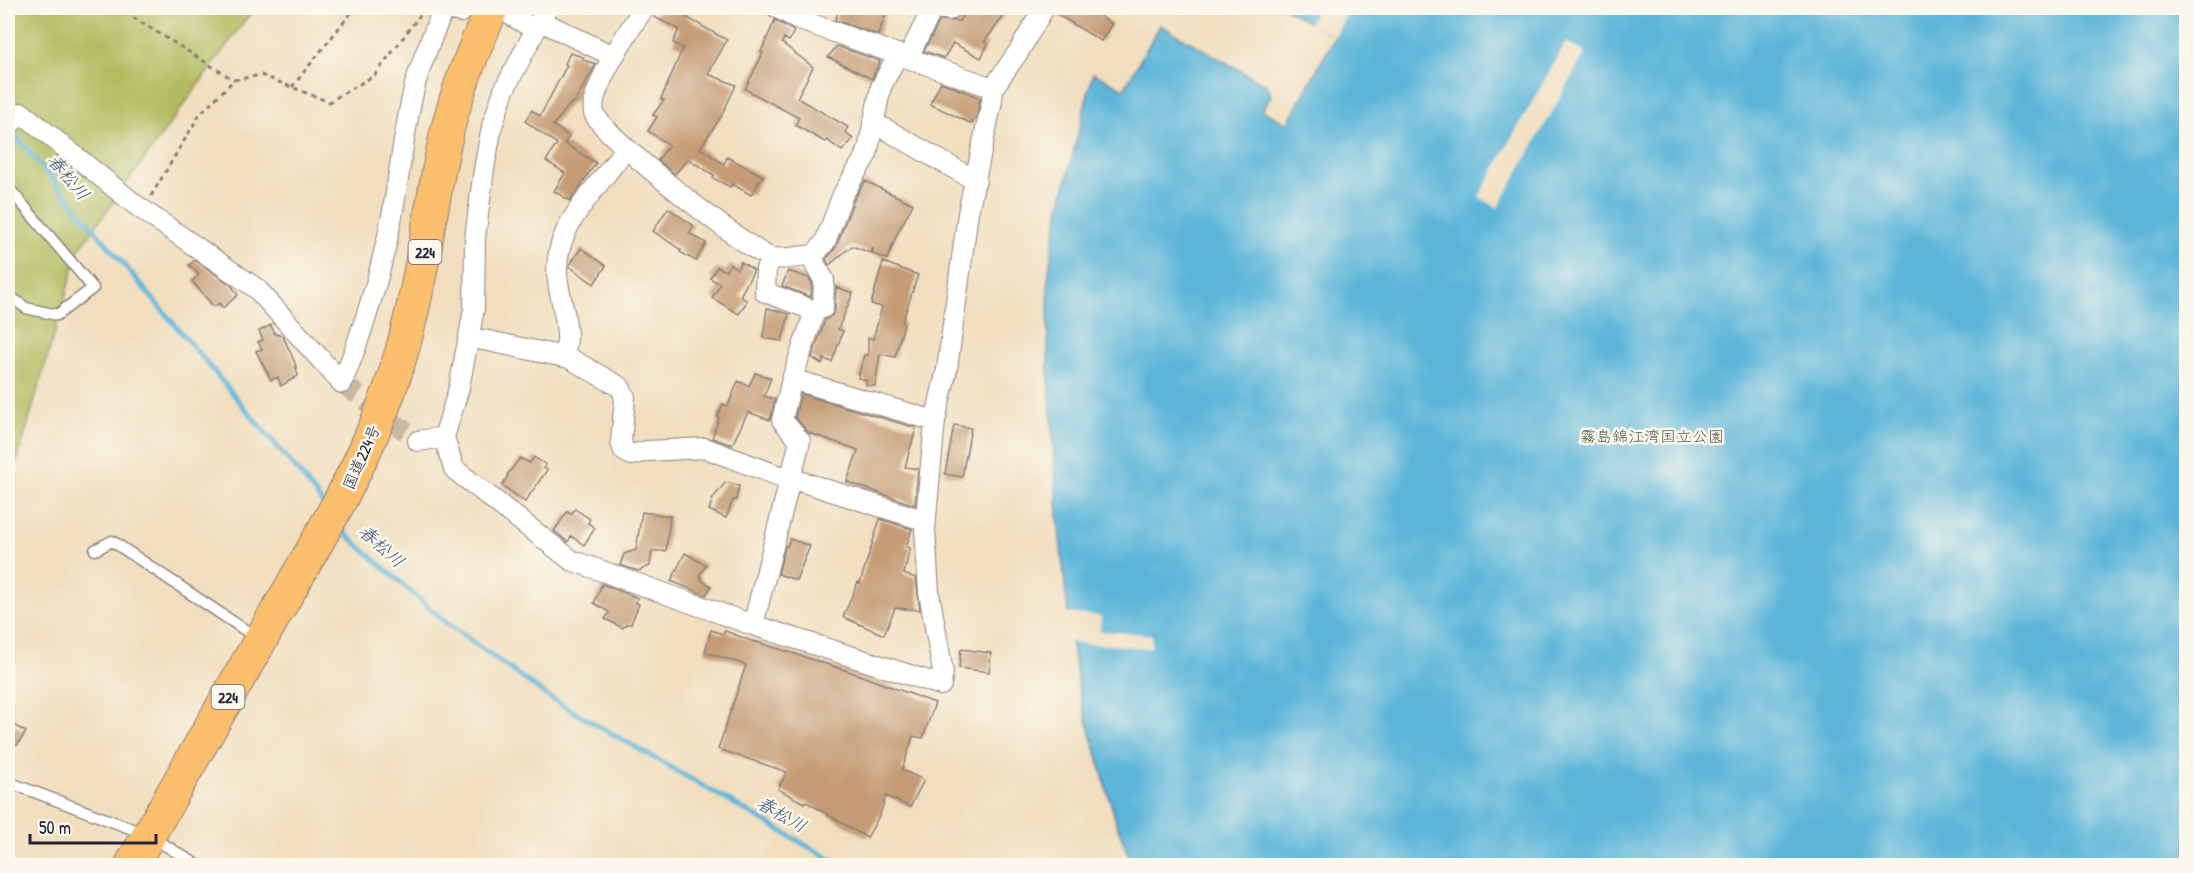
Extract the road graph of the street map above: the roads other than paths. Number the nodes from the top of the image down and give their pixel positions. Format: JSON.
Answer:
{"nodes":[{"id":1,"x":451,"y":8,"type":"edge"},
{"id":2,"x":499,"y":8,"type":"edge"},
{"id":3,"x":644,"y":8,"type":"edge"},
{"id":4,"x":777,"y":8,"type":"edge"},
{"id":5,"x":933,"y":8,"type":"edge"},
{"id":6,"x":940,"y":8,"type":"edge"},
{"id":7,"x":951,"y":8,"type":"edge"},
{"id":8,"x":1044,"y":8,"type":"edge"},
{"id":9,"x":544,"y":21,"type":"edge"},
{"id":10,"x":613,"y":56,"type":"junction"},
{"id":11,"x":903,"y":56,"type":"junction"},
{"id":12,"x":993,"y":88,"type":"junction"},
{"id":13,"x":15,"y":119,"type":"edge"},
{"id":14,"x":873,"y":122,"type":"junction"},
{"id":15,"x":625,"y":148,"type":"junction"},
{"id":16,"x":976,"y":181,"type":"junction"},
{"id":17,"x":8,"y":187,"type":"edge"},
{"id":18,"x":814,"y":255,"type":"junction"},
{"id":19,"x":772,"y":258,"type":"junction"},
{"id":20,"x":8,"y":295,"type":"edge"},
{"id":21,"x":815,"y":311,"type":"junction"},
{"id":22,"x":470,"y":337,"type":"junction"},
{"id":23,"x":563,"y":357,"type":"junction"},
{"id":24,"x":792,"y":379,"type":"junction"},
{"id":25,"x":935,"y":421,"type":"junction"},
{"id":26,"x":444,"y":437,"type":"junction"},
{"id":27,"x":418,"y":441,"type":"dead end"},
{"id":28,"x":790,"y":479,"type":"junction"},
{"id":29,"x":926,"y":521,"type":"junction"},
{"id":30,"x":95,"y":550,"type":"dead end"},
{"id":31,"x":753,"y":625,"type":"junction"},
{"id":32,"x":260,"y":640,"type":"junction"},
{"id":33,"x":8,"y":782,"type":"edge"},
{"id":34,"x":148,"y":835,"type":"junction"},
{"id":35,"x":130,"y":866,"type":"edge"},
{"id":36,"x":199,"y":866,"type":"edge"}],
"edges":[{"from":1,"to":13,"type":"street"},
{"from":1,"to":32,"type":"highway","name":"国道224号","number":"224"},
{"from":2,"to":9,"type":"street"},
{"from":3,"to":10,"type":"street"},
{"from":4,"to":11,"type":"street"},
{"from":5,"to":11,"type":"street"},
{"from":6,"to":7,"type":"street"},
{"from":8,"to":12,"type":"street"},
{"from":9,"to":10,"type":"street"},
{"from":9,"to":22,"type":"street"},
{"from":10,"to":15,"type":"street"},
{"from":11,"to":12,"type":"street"},
{"from":11,"to":14,"type":"street"},
{"from":12,"to":16,"type":"street"},
{"from":14,"to":16,"type":"street"},
{"from":14,"to":18,"type":"street"},
{"from":15,"to":19,"type":"street"},
{"from":15,"to":23,"type":"street"},
{"from":16,"to":25,"type":"street"},
{"from":17,"to":20,"type":"lane"},
{"from":18,"to":19,"type":"street"},
{"from":18,"to":21,"type":"street"},
{"from":19,"to":21,"type":"street"},
{"from":21,"to":24,"type":"street"},
{"from":22,"to":23,"type":"street"},
{"from":22,"to":26,"type":"street"},
{"from":23,"to":28,"type":"street"},
{"from":24,"to":25,"type":"street"},
{"from":24,"to":28,"type":"street"},
{"from":25,"to":29,"type":"street"},
{"from":26,"to":27,"type":"street"},
{"from":26,"to":31,"type":"street"},
{"from":28,"to":29,"type":"street"},
{"from":28,"to":31,"type":"street"},
{"from":29,"to":31,"type":"street"},
{"from":30,"to":32,"type":"lane"},
{"from":32,"to":34,"type":"highway","name":"国道224号","number":"224"},
{"from":33,"to":34,"type":"lane"},
{"from":34,"to":35,"type":"highway","name":"国道224号","number":"224"},
{"from":34,"to":36,"type":"lane"}]}
